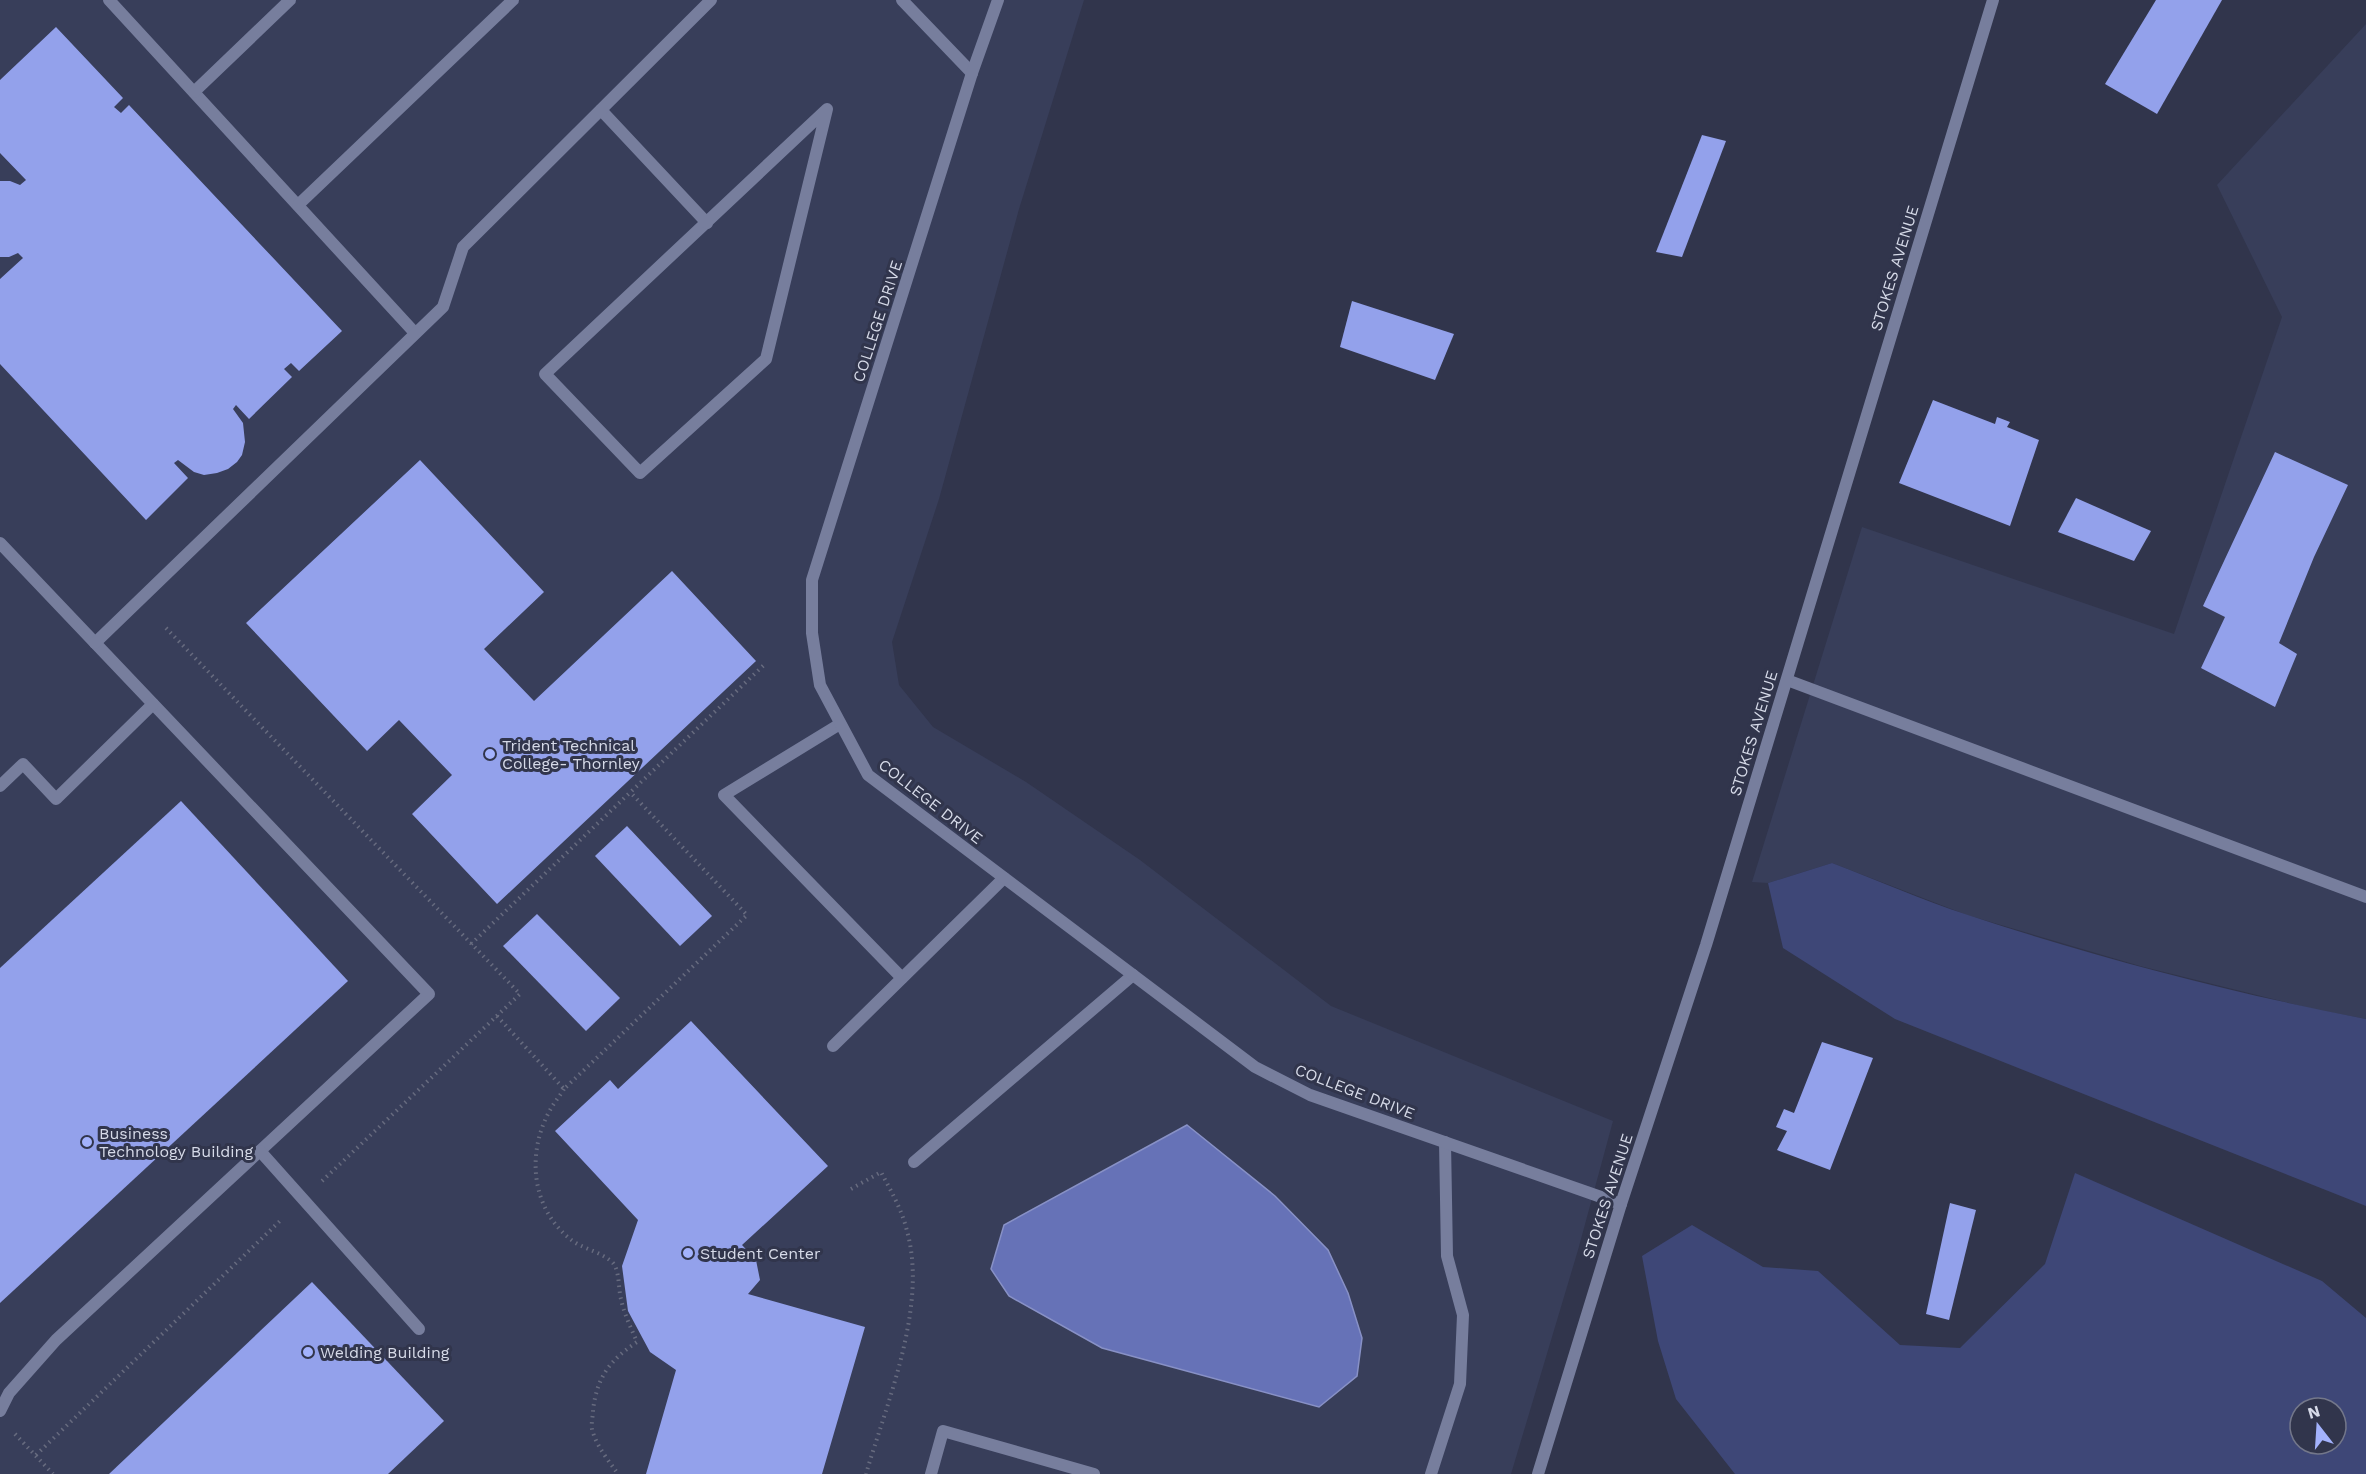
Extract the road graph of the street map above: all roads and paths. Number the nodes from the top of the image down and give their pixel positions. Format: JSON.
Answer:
{"nodes":[{"id":1,"x":109,"y":0,"type":"edge"},
{"id":2,"x":290,"y":0,"type":"edge"},
{"id":3,"x":513,"y":0,"type":"edge"},
{"id":4,"x":711,"y":0,"type":"edge"},
{"id":5,"x":902,"y":0,"type":"edge"},
{"id":6,"x":998,"y":0,"type":"edge"},
{"id":7,"x":1993,"y":0,"type":"edge"},
{"id":8,"x":972,"y":73,"type":"junction"},
{"id":9,"x":194,"y":92,"type":"junction"},
{"id":10,"x":601,"y":110,"type":"junction"},
{"id":11,"x":298,"y":205,"type":"junction"},
{"id":12,"x":707,"y":224,"type":"junction"},
{"id":13,"x":415,"y":333,"type":"junction"},
{"id":14,"x":0,"y":543,"type":"edge"},
{"id":15,"x":166,"y":628,"type":"dead end"},
{"id":16,"x":95,"y":643,"type":"junction"},
{"id":17,"x":765,"y":664,"type":"dead end"},
{"id":18,"x":1786,"y":680,"type":"junction"},
{"id":19,"x":153,"y":704,"type":"junction"},
{"id":20,"x":840,"y":724,"type":"junction"},
{"id":21,"x":0,"y":786,"type":"edge"},
{"id":22,"x":631,"y":793,"type":"junction"},
{"id":23,"x":1004,"y":878,"type":"junction"},
{"id":24,"x":2366,"y":897,"type":"edge"},
{"id":25,"x":471,"y":944,"type":"junction"},
{"id":26,"x":1133,"y":975,"type":"junction"},
{"id":27,"x":902,"y":978,"type":"junction"},
{"id":28,"x":497,"y":1016,"type":"junction"},
{"id":29,"x":833,"y":1046,"type":"dead end"},
{"id":30,"x":564,"y":1089,"type":"junction"},
{"id":31,"x":1445,"y":1142,"type":"junction"},
{"id":32,"x":260,"y":1151,"type":"junction"},
{"id":33,"x":914,"y":1162,"type":"dead end"},
{"id":34,"x":851,"y":1189,"type":"dead end"},
{"id":35,"x":303,"y":1199,"type":"junction"},
{"id":36,"x":1621,"y":1204,"type":"junction"},
{"id":37,"x":419,"y":1329,"type":"dead end"},
{"id":38,"x":0,"y":1411,"type":"edge"},
{"id":39,"x":14,"y":1433,"type":"dead end"},
{"id":40,"x":36,"y":1455,"type":"junction"},
{"id":41,"x":53,"y":1474,"type":"edge"},
{"id":42,"x":618,"y":1474,"type":"edge"},
{"id":43,"x":866,"y":1474,"type":"edge"},
{"id":44,"x":931,"y":1474,"type":"edge"},
{"id":45,"x":1094,"y":1474,"type":"edge"},
{"id":46,"x":1431,"y":1474,"type":"edge"},
{"id":47,"x":1539,"y":1474,"type":"edge"}],
"edges":[{"from":1,"to":9,"type":"street"},
{"from":2,"to":9,"type":"street"},
{"from":3,"to":11,"type":"street"},
{"from":4,"to":10,"type":"street"},
{"from":5,"to":8,"type":"street"},
{"from":6,"to":8,"type":"street","name":"COLLEGE DRIVE"},
{"from":7,"to":18,"type":"street","name":"STOKES AVENUE"},
{"from":8,"to":20,"type":"street","name":"COLLEGE DRIVE"},
{"from":9,"to":11,"type":"street"},
{"from":10,"to":12,"type":"street"},
{"from":10,"to":13,"type":"street"},
{"from":11,"to":13,"type":"street"},
{"from":12,"to":12,"type":"street"},
{"from":13,"to":16,"type":"street"},
{"from":14,"to":16,"type":"street"},
{"from":15,"to":25,"type":"path"},
{"from":16,"to":19,"type":"street"},
{"from":17,"to":22,"type":"path"},
{"from":18,"to":24,"type":"street"},
{"from":18,"to":36,"type":"street","name":"STOKES AVENUE"},
{"from":19,"to":21,"type":"street"},
{"from":19,"to":32,"type":"street"},
{"from":20,"to":23,"type":"street","name":"COLLEGE DRIVE"},
{"from":20,"to":27,"type":"street"},
{"from":22,"to":25,"type":"path"},
{"from":22,"to":30,"type":"path"},
{"from":23,"to":26,"type":"street","name":"COLLEGE DRIVE"},
{"from":23,"to":27,"type":"street"},
{"from":25,"to":28,"type":"path"},
{"from":26,"to":31,"type":"street","name":"COLLEGE DRIVE"},
{"from":26,"to":33,"type":"street"},
{"from":27,"to":29,"type":"street"},
{"from":28,"to":30,"type":"path"},
{"from":28,"to":35,"type":"path"},
{"from":30,"to":42,"type":"path"},
{"from":31,"to":36,"type":"street","name":"COLLEGE DRIVE"},
{"from":31,"to":46,"type":"street"},
{"from":32,"to":35,"type":"street"},
{"from":32,"to":38,"type":"street"},
{"from":34,"to":43,"type":"path"},
{"from":35,"to":37,"type":"street"},
{"from":35,"to":40,"type":"path"},
{"from":36,"to":47,"type":"street","name":"STOKES AVENUE"},
{"from":39,"to":40,"type":"path"},
{"from":40,"to":41,"type":"path"},
{"from":44,"to":45,"type":"street"}]}
